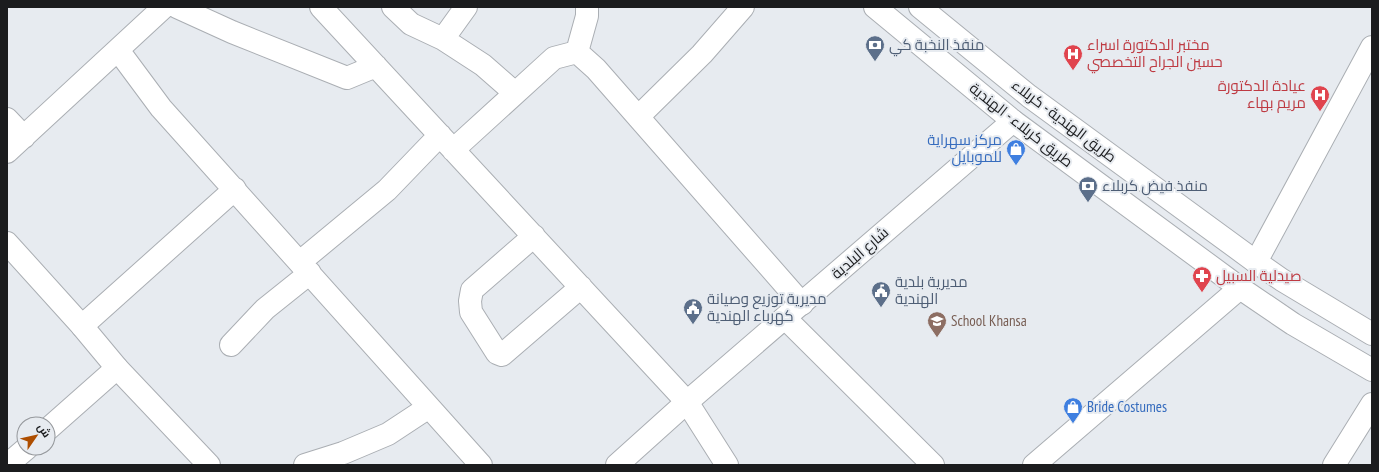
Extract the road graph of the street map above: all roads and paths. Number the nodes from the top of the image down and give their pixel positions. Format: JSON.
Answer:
{"nodes":[{"id":1,"x":164,"y":7,"type":"edge"},
{"id":2,"x":177,"y":7,"type":"edge"},
{"id":3,"x":321,"y":7,"type":"edge"},
{"id":4,"x":393,"y":7,"type":"edge"},
{"id":5,"x":466,"y":7,"type":"edge"},
{"id":6,"x":587,"y":7,"type":"edge"},
{"id":7,"x":743,"y":7,"type":"edge"},
{"id":8,"x":875,"y":7,"type":"edge"},
{"id":9,"x":920,"y":7,"type":"edge"},
{"id":10,"x":443,"y":39,"type":"junction"},
{"id":11,"x":1372,"y":47,"type":"edge"},
{"id":12,"x":118,"y":50,"type":"junction"},
{"id":13,"x":577,"y":52,"type":"junction"},
{"id":14,"x":376,"y":66,"type":"junction"},
{"id":15,"x":516,"y":93,"type":"junction"},
{"id":16,"x":638,"y":118,"type":"junction"},
{"id":17,"x":7,"y":119,"type":"edge"},
{"id":18,"x":1013,"y":121,"type":"junction"},
{"id":19,"x":24,"y":137,"type":"junction"},
{"id":20,"x":447,"y":142,"type":"junction"},
{"id":21,"x":7,"y":152,"type":"edge"},
{"id":22,"x":234,"y":189,"type":"junction"},
{"id":23,"x":534,"y":236,"type":"junction"},
{"id":24,"x":7,"y":243,"type":"edge"},
{"id":25,"x":1256,"y":262,"type":"junction"},
{"id":26,"x":305,"y":268,"type":"junction"},
{"id":27,"x":581,"y":287,"type":"junction"},
{"id":28,"x":1240,"y":288,"type":"junction"},
{"id":29,"x":802,"y":304,"type":"junction"},
{"id":30,"x":785,"y":318,"type":"junction"},
{"id":31,"x":82,"y":326,"type":"junction"},
{"id":32,"x":1372,"y":334,"type":"edge"},
{"id":33,"x":231,"y":345,"type":"dead end"},
{"id":34,"x":117,"y":368,"type":"junction"},
{"id":35,"x":1372,"y":370,"type":"edge"},
{"id":36,"x":687,"y":402,"type":"junction"},
{"id":37,"x":1372,"y":404,"type":"edge"},
{"id":38,"x":429,"y":407,"type":"junction"},
{"id":39,"x":56,"y":422,"type":"edge"},
{"id":40,"x":18,"y":456,"type":"edge"},
{"id":41,"x":8,"y":465,"type":"edge"},
{"id":42,"x":209,"y":465,"type":"edge"},
{"id":43,"x":305,"y":465,"type":"edge"},
{"id":44,"x":481,"y":465,"type":"edge"},
{"id":45,"x":617,"y":465,"type":"edge"},
{"id":46,"x":727,"y":465,"type":"edge"},
{"id":47,"x":933,"y":465,"type":"edge"},
{"id":48,"x":1034,"y":465,"type":"edge"},
{"id":49,"x":1334,"y":465,"type":"edge"}],
"edges":[{"from":1,"to":12,"type":"street"},
{"from":2,"to":14,"type":"street"},
{"from":3,"to":14,"type":"street"},
{"from":4,"to":10,"type":"street"},
{"from":5,"to":10,"type":"street"},
{"from":6,"to":13,"type":"street"},
{"from":7,"to":16,"type":"street"},
{"from":8,"to":18,"type":"street","name":"طريق كربلاء - الهندية"},
{"from":9,"to":25,"type":"street","name":"طريق الهندية - كربلاء"},
{"from":10,"to":15,"type":"street"},
{"from":11,"to":25,"type":"street"},
{"from":12,"to":19,"type":"street"},
{"from":12,"to":22,"type":"street"},
{"from":13,"to":15,"type":"street"},
{"from":13,"to":16,"type":"street"},
{"from":14,"to":20,"type":"street"},
{"from":15,"to":20,"type":"street"},
{"from":16,"to":29,"type":"street"},
{"from":17,"to":19,"type":"street"},
{"from":18,"to":28,"type":"street","name":"طريق كربلاء - الهندية"},
{"from":18,"to":29,"type":"street","name":"شارع البلدية"},
{"from":19,"to":21,"type":"street"},
{"from":20,"to":23,"type":"street"},
{"from":20,"to":26,"type":"street"},
{"from":22,"to":26,"type":"street"},
{"from":22,"to":31,"type":"street"},
{"from":23,"to":27,"type":"street"},
{"from":23,"to":27,"type":"street"},
{"from":24,"to":31,"type":"street"},
{"from":25,"to":32,"type":"street","name":"طريق الهندية - كربلاء"},
{"from":26,"to":33,"type":"street"},
{"from":26,"to":38,"type":"street"},
{"from":27,"to":36,"type":"street"},
{"from":28,"to":35,"type":"street","name":"طريق كربلاء - الهندية"},
{"from":28,"to":48,"type":"street"},
{"from":29,"to":30,"type":"street","name":"شارع البلدية"},
{"from":30,"to":36,"type":"street","name":"شارع البلدية"},
{"from":30,"to":47,"type":"street"},
{"from":31,"to":34,"type":"street"},
{"from":34,"to":39,"type":"street"},
{"from":34,"to":42,"type":"street"},
{"from":36,"to":45,"type":"street","name":"شارع البلدية"},
{"from":36,"to":46,"type":"street"},
{"from":37,"to":49,"type":"street"},
{"from":38,"to":43,"type":"street"},
{"from":38,"to":44,"type":"street"},
{"from":40,"to":41,"type":"street"}]}
